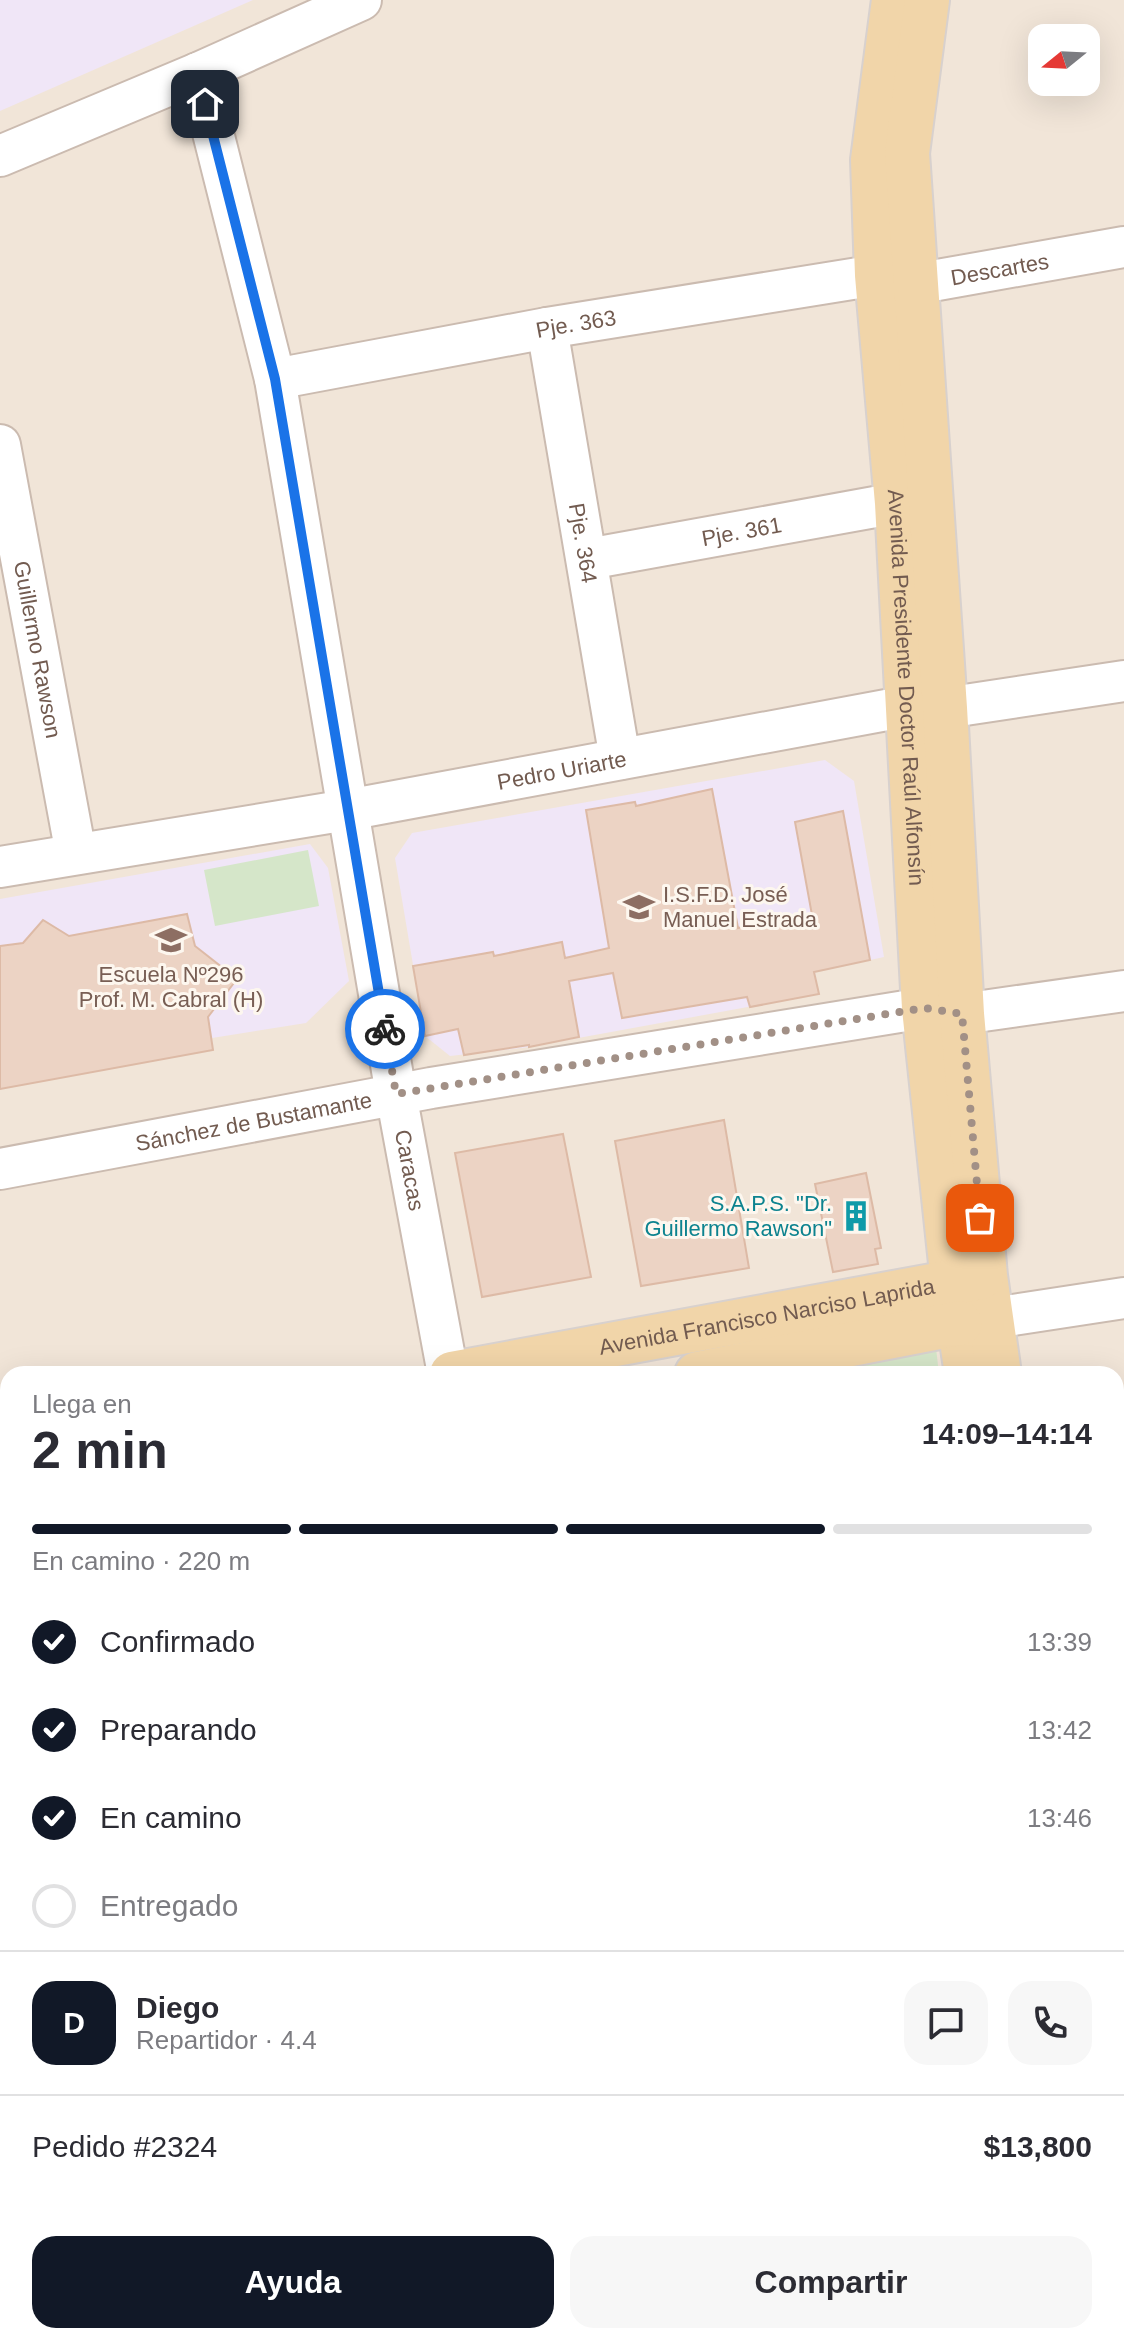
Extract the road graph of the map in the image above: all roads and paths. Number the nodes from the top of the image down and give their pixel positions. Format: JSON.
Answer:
{"nodes":[{"id":1,"x":361,"y":0,"type":"edge"},
{"id":2,"x":894,"y":0,"type":"edge"},
{"id":3,"x":927,"y":0,"type":"edge"},
{"id":4,"x":198,"y":73,"type":"junction"},
{"id":5,"x":0,"y":156,"type":"edge"},
{"id":6,"x":1124,"y":247,"type":"edge"},
{"id":7,"x":896,"y":280,"type":"junction"},
{"id":8,"x":547,"y":328,"type":"junction"},
{"id":9,"x":275,"y":379,"type":"junction"},
{"id":10,"x":0,"y":445,"type":"edge"},
{"id":11,"x":897,"y":503,"type":"junction"},
{"id":12,"x":588,"y":559,"type":"junction"},
{"id":13,"x":1124,"y":681,"type":"edge"},
{"id":14,"x":926,"y":707,"type":"junction"},
{"id":15,"x":620,"y":759,"type":"junction"},
{"id":16,"x":347,"y":810,"type":"junction"},
{"id":17,"x":76,"y":854,"type":"junction"},
{"id":18,"x":0,"y":867,"type":"edge"},
{"id":19,"x":1124,"y":991,"type":"edge"},
{"id":20,"x":943,"y":1011,"type":"junction"},
{"id":21,"x":396,"y":1094,"type":"junction"},
{"id":22,"x":0,"y":1169,"type":"edge"},
{"id":23,"x":1124,"y":1298,"type":"edge"},
{"id":24,"x":972,"y":1300,"type":"junction"},
{"id":25,"x":448,"y":1366,"type":"edge"},
{"id":26,"x":506,"y":1366,"type":"edge"},
{"id":27,"x":727,"y":1366,"type":"edge"},
{"id":28,"x":968,"y":1366,"type":"edge"},
{"id":29,"x":996,"y":1366,"type":"edge"}],
"edges":[{"from":1,"to":4,"type":"street"},
{"from":2,"to":7,"type":"main road","name":"Avenida Presidente Doctor Raúl Alfonsín"},
{"from":3,"to":7,"type":"main road","name":"Avenida Presidente Doctor Raúl Alfonsín"},
{"from":4,"to":5,"type":"street"},
{"from":4,"to":9,"type":"street","name":"Caracas"},
{"from":6,"to":7,"type":"street","name":"Descartes"},
{"from":7,"to":8,"type":"street","name":"Pje. 363"},
{"from":7,"to":11,"type":"main road","name":"Avenida Presidente Doctor Raúl Alfonsín"},
{"from":7,"to":14,"type":"main road","name":"Avenida Presidente Doctor Raúl Alfonsín"},
{"from":8,"to":9,"type":"street","name":"Pje. 363"},
{"from":8,"to":12,"type":"street","name":"Pje. 364"},
{"from":9,"to":16,"type":"street","name":"Caracas"},
{"from":10,"to":17,"type":"street","name":"Guillermo Rawson"},
{"from":11,"to":12,"type":"street","name":"Pje. 361"},
{"from":11,"to":14,"type":"main road","name":"Avenida Presidente Doctor Raúl Alfonsín"},
{"from":12,"to":15,"type":"street","name":"Pje. 364"},
{"from":13,"to":14,"type":"street","name":"Pedro Uriarte"},
{"from":14,"to":15,"type":"street","name":"Pedro Uriarte"},
{"from":14,"to":20,"type":"main road","name":"Avenida Presidente Doctor Raúl Alfonsín"},
{"from":15,"to":16,"type":"street","name":"Pedro Uriarte"},
{"from":16,"to":17,"type":"street","name":"Pedro Uriarte"},
{"from":16,"to":21,"type":"street","name":"Caracas"},
{"from":17,"to":18,"type":"street","name":"Pedro Uriarte"},
{"from":19,"to":20,"type":"street","name":"Sánchez de Bustamante"},
{"from":20,"to":21,"type":"street","name":"Sánchez de Bustamante"},
{"from":20,"to":24,"type":"main road","name":"Avenida Presidente Doctor Raúl Alfonsín"},
{"from":21,"to":22,"type":"street","name":"Sánchez de Bustamante"},
{"from":21,"to":25,"type":"street","name":"Caracas"},
{"from":23,"to":24,"type":"street"},
{"from":24,"to":26,"type":"main road","name":"Avenida Francisco Narciso Laprida"},
{"from":24,"to":27,"type":"main road","name":"Avenida Francisco Narciso Laprida"},
{"from":24,"to":28,"type":"main road","name":"Avenida Presidente Doctor Raúl Alfonsín"},
{"from":24,"to":29,"type":"main road","name":"Avenida Presidente Doctor Raúl Alfonsín"}]}
